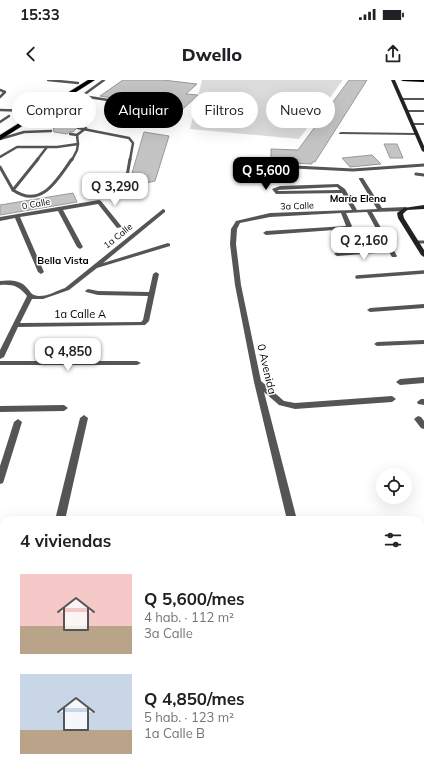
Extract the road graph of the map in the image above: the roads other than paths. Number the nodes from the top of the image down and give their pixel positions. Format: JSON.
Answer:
{"nodes":[{"id":1,"x":48,"y":80,"type":"edge"},
{"id":2,"x":92,"y":80,"type":"edge"},
{"id":3,"x":104,"y":80,"type":"edge"},
{"id":4,"x":393,"y":80,"type":"edge"},
{"id":5,"x":403,"y":80,"type":"edge"},
{"id":6,"x":62,"y":81,"type":"edge"},
{"id":7,"x":424,"y":81,"type":"edge"},
{"id":8,"x":81,"y":82,"type":"edge"},
{"id":9,"x":0,"y":90,"type":"edge"},
{"id":10,"x":64,"y":92,"type":"edge"},
{"id":11,"x":73,"y":92,"type":"edge"},
{"id":12,"x":0,"y":97,"type":"edge"},
{"id":13,"x":104,"y":99,"type":"edge"},
{"id":14,"x":401,"y":99,"type":"junction"},
{"id":15,"x":424,"y":99,"type":"edge"},
{"id":16,"x":0,"y":110,"type":"edge"},
{"id":17,"x":12,"y":110,"type":"edge"},
{"id":18,"x":406,"y":111,"type":"junction"},
{"id":19,"x":424,"y":111,"type":"edge"},
{"id":20,"x":9,"y":116,"type":"dead end"},
{"id":21,"x":0,"y":122,"type":"edge"},
{"id":22,"x":12,"y":124,"type":"edge"},
{"id":23,"x":412,"y":124,"type":"junction"},
{"id":24,"x":424,"y":124,"type":"edge"},
{"id":25,"x":16,"y":128,"type":"edge"},
{"id":26,"x":53,"y":128,"type":"edge"},
{"id":27,"x":75,"y":130,"type":"junction"},
{"id":28,"x":0,"y":132,"type":"edge"},
{"id":29,"x":81,"y":132,"type":"junction"},
{"id":30,"x":341,"y":133,"type":"dead end"},
{"id":31,"x":416,"y":134,"type":"junction"},
{"id":32,"x":418,"y":138,"type":"junction"},
{"id":33,"x":0,"y":139,"type":"edge"},
{"id":34,"x":424,"y":139,"type":"edge"},
{"id":35,"x":78,"y":144,"type":"junction"},
{"id":36,"x":47,"y":146,"type":"junction"},
{"id":37,"x":424,"y":150,"type":"edge"},
{"id":38,"x":0,"y":157,"type":"edge"},
{"id":39,"x":424,"y":165,"type":"edge"},
{"id":40,"x":275,"y":166,"type":"dead end"},
{"id":41,"x":0,"y":167,"type":"edge"},
{"id":42,"x":416,"y":174,"type":"dead end"},
{"id":43,"x":424,"y":175,"type":"edge"},
{"id":44,"x":127,"y":176,"type":"dead end"},
{"id":45,"x":361,"y":179,"type":"dead end"},
{"id":46,"x":13,"y":190,"type":"junction"},
{"id":47,"x":343,"y":191,"type":"junction"},
{"id":48,"x":424,"y":207,"type":"edge"},
{"id":49,"x":60,"y":208,"type":"junction"},
{"id":50,"x":406,"y":209,"type":"junction"},
{"id":51,"x":368,"y":210,"type":"junction"},
{"id":52,"x":380,"y":210,"type":"junction"},
{"id":53,"x":163,"y":211,"type":"dead end"},
{"id":54,"x":355,"y":211,"type":"junction"},
{"id":55,"x":343,"y":212,"type":"junction"},
{"id":56,"x":17,"y":216,"type":"junction"},
{"id":57,"x":0,"y":219,"type":"edge"},
{"id":58,"x":238,"y":222,"type":"joint"},
{"id":59,"x":119,"y":227,"type":"dead end"},
{"id":60,"x":266,"y":233,"type":"dead end"},
{"id":61,"x":415,"y":242,"type":"junction"},
{"id":62,"x":424,"y":242,"type":"edge"},
{"id":63,"x":168,"y":245,"type":"dead end"},
{"id":64,"x":80,"y":246,"type":"dead end"},
{"id":65,"x":390,"y":250,"type":"junction"},
{"id":66,"x":337,"y":254,"type":"dead end"},
{"id":67,"x":394,"y":256,"type":"dead end"},
{"id":68,"x":424,"y":256,"type":"edge"},
{"id":69,"x":94,"y":267,"type":"junction"},
{"id":70,"x":41,"y":272,"type":"dead end"},
{"id":71,"x":424,"y":272,"type":"edge"},
{"id":72,"x":156,"y":274,"type":"dead end"},
{"id":73,"x":358,"y":277,"type":"dead end"},
{"id":74,"x":0,"y":283,"type":"edge"},
{"id":75,"x":88,"y":290,"type":"dead end"},
{"id":76,"x":151,"y":294,"type":"junction"},
{"id":77,"x":30,"y":296,"type":"junction"},
{"id":78,"x":424,"y":306,"type":"edge"},
{"id":79,"x":370,"y":310,"type":"dead end"},
{"id":80,"x":17,"y":325,"type":"junction"},
{"id":81,"x":424,"y":342,"type":"edge"},
{"id":82,"x":377,"y":344,"type":"dead end"},
{"id":83,"x":0,"y":357,"type":"edge"},
{"id":84,"x":0,"y":363,"type":"edge"},
{"id":85,"x":137,"y":363,"type":"dead end"},
{"id":86,"x":424,"y":380,"type":"edge"},
{"id":87,"x":258,"y":382,"type":"junction"},
{"id":88,"x":400,"y":382,"type":"dead end"},
{"id":89,"x":392,"y":399,"type":"dead end"},
{"id":90,"x":64,"y":408,"type":"dead end"},
{"id":91,"x":0,"y":409,"type":"edge"},
{"id":92,"x":84,"y":418,"type":"dead end"},
{"id":93,"x":418,"y":419,"type":"dead end"},
{"id":94,"x":18,"y":422,"type":"dead end"},
{"id":95,"x":424,"y":426,"type":"edge"},
{"id":96,"x":0,"y":480,"type":"edge"},
{"id":97,"x":61,"y":516,"type":"edge"},
{"id":98,"x":291,"y":516,"type":"edge"}],
"edges":[{"from":1,"to":6,"type":"lane"},
{"from":2,"to":11,"type":"highway"},
{"from":3,"to":13,"type":"lane"},
{"from":4,"to":14,"type":"main road"},
{"from":5,"to":7,"type":"main road"},
{"from":6,"to":8,"type":"lane"},
{"from":8,"to":10,"type":"highway"},
{"from":9,"to":12,"type":"lane"},
{"from":14,"to":15,"type":"street"},
{"from":14,"to":18,"type":"main road"},
{"from":16,"to":17,"type":"lane"},
{"from":18,"to":19,"type":"street"},
{"from":18,"to":23,"type":"main road"},
{"from":20,"to":21,"type":"lane"},
{"from":22,"to":28,"type":"highway"},
{"from":23,"to":24,"type":"street"},
{"from":23,"to":31,"type":"main road"},
{"from":25,"to":33,"type":"highway"},
{"from":26,"to":33,"type":"lane"},
{"from":27,"to":29,"type":"lane"},
{"from":27,"to":29,"type":"lane"},
{"from":27,"to":29,"type":"lane"},
{"from":29,"to":35,"type":"lane"},
{"from":29,"to":44,"type":"lane"},
{"from":30,"to":31,"type":"street"},
{"from":31,"to":32,"type":"main road"},
{"from":32,"to":34,"type":"street"},
{"from":32,"to":37,"type":"main road"},
{"from":35,"to":36,"type":"lane"},
{"from":35,"to":46,"type":"lane"},
{"from":36,"to":38,"type":"lane"},
{"from":36,"to":46,"type":"lane"},
{"from":39,"to":40,"type":"lane"},
{"from":41,"to":46,"type":"lane"},
{"from":42,"to":43,"type":"lane"},
{"from":45,"to":52,"type":"street"},
{"from":47,"to":47,"type":"street"},
{"from":47,"to":54,"type":"street"},
{"from":48,"to":50,"type":"main road"},
{"from":49,"to":56,"type":"street","name":"0 Calle"},
{"from":49,"to":59,"type":"street","name":"0 Calle"},
{"from":49,"to":64,"type":"street"},
{"from":50,"to":52,"type":"street","name":"3a Calle"},
{"from":50,"to":61,"type":"main road"},
{"from":51,"to":52,"type":"street","name":"3a Calle"},
{"from":51,"to":54,"type":"street","name":"3a Calle"},
{"from":51,"to":65,"type":"street"},
{"from":53,"to":69,"type":"street","name":"1a Calle"},
{"from":54,"to":55,"type":"street","name":"3a Calle"},
{"from":55,"to":58,"type":"street","name":"3a Calle"},
{"from":55,"to":60,"type":"street"},
{"from":56,"to":57,"type":"street","name":"0 Calle"},
{"from":56,"to":70,"type":"street"},
{"from":58,"to":87,"type":"street","name":"0 Avenida"},
{"from":61,"to":62,"type":"lane"},
{"from":61,"to":68,"type":"main road"},
{"from":63,"to":69,"type":"street"},
{"from":65,"to":66,"type":"street"},
{"from":65,"to":67,"type":"street"},
{"from":69,"to":77,"type":"street","name":"1a Calle"},
{"from":71,"to":73,"type":"lane"},
{"from":72,"to":76,"type":"street"},
{"from":74,"to":77,"type":"street"},
{"from":75,"to":76,"type":"street"},
{"from":76,"to":80,"type":"street","name":"1a Calle A"},
{"from":77,"to":80,"type":"street"},
{"from":78,"to":79,"type":"street"},
{"from":80,"to":83,"type":"street"},
{"from":81,"to":82,"type":"street"},
{"from":84,"to":85,"type":"street"},
{"from":86,"to":88,"type":"street"},
{"from":87,"to":89,"type":"street"},
{"from":87,"to":98,"type":"street","name":"0 Avenida"},
{"from":90,"to":91,"type":"street"},
{"from":92,"to":97,"type":"street"},
{"from":93,"to":95,"type":"street"},
{"from":94,"to":96,"type":"street"}]}
